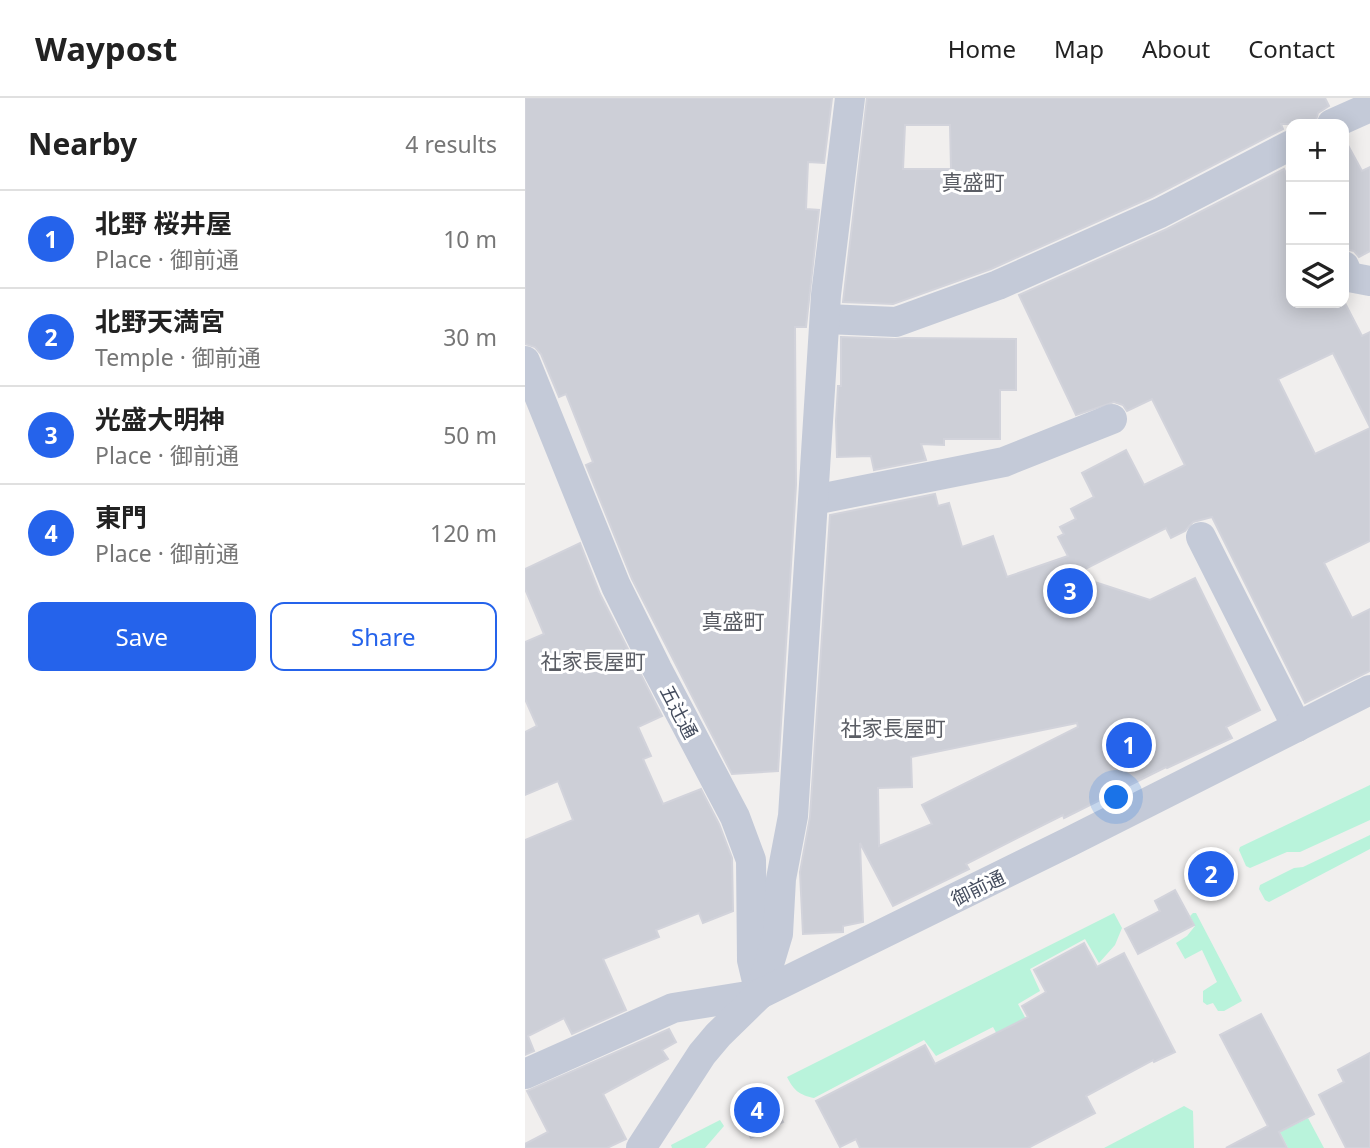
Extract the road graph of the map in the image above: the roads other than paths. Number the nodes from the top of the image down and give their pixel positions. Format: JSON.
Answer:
{"nodes":[{"id":1,"x":850,"y":98,"type":"edge"},
{"id":2,"x":1370,"y":107,"type":"edge"},
{"id":3,"x":1343,"y":119,"type":"edge"},
{"id":4,"x":1286,"y":154,"type":"edge"},
{"id":5,"x":1349,"y":277,"type":"edge"},
{"id":6,"x":1370,"y":281,"type":"edge"},
{"id":7,"x":826,"y":319,"type":"junction"},
{"id":8,"x":525,"y":360,"type":"edge"},
{"id":9,"x":1112,"y":419,"type":"dead end"},
{"id":10,"x":814,"y":500,"type":"junction"},
{"id":11,"x":1201,"y":537,"type":"dead end"},
{"id":12,"x":1370,"y":690,"type":"edge"},
{"id":13,"x":1297,"y":727,"type":"junction"},
{"id":14,"x":793,"y":816,"type":"junction"},
{"id":15,"x":735,"y":817,"type":"junction"},
{"id":16,"x":760,"y":994,"type":"junction"},
{"id":17,"x":525,"y":1074,"type":"edge"},
{"id":18,"x":641,"y":1148,"type":"edge"}],
"edges":[{"from":1,"to":7,"type":"street"},
{"from":2,"to":3,"type":"street"},
{"from":4,"to":7,"type":"street"},
{"from":5,"to":6,"type":"street"},
{"from":7,"to":10,"type":"street"},
{"from":8,"to":15,"type":"street","name":"五辻通"},
{"from":9,"to":10,"type":"street"},
{"from":10,"to":14,"type":"street"},
{"from":11,"to":13,"type":"street"},
{"from":12,"to":13,"type":"street","name":"御前通"},
{"from":13,"to":16,"type":"street","name":"御前通"},
{"from":14,"to":15,"type":"street"},
{"from":14,"to":16,"type":"street"},
{"from":15,"to":16,"type":"street","name":"五辻通"},
{"from":16,"to":17,"type":"street"},
{"from":16,"to":18,"type":"street","name":"御前通"}]}
